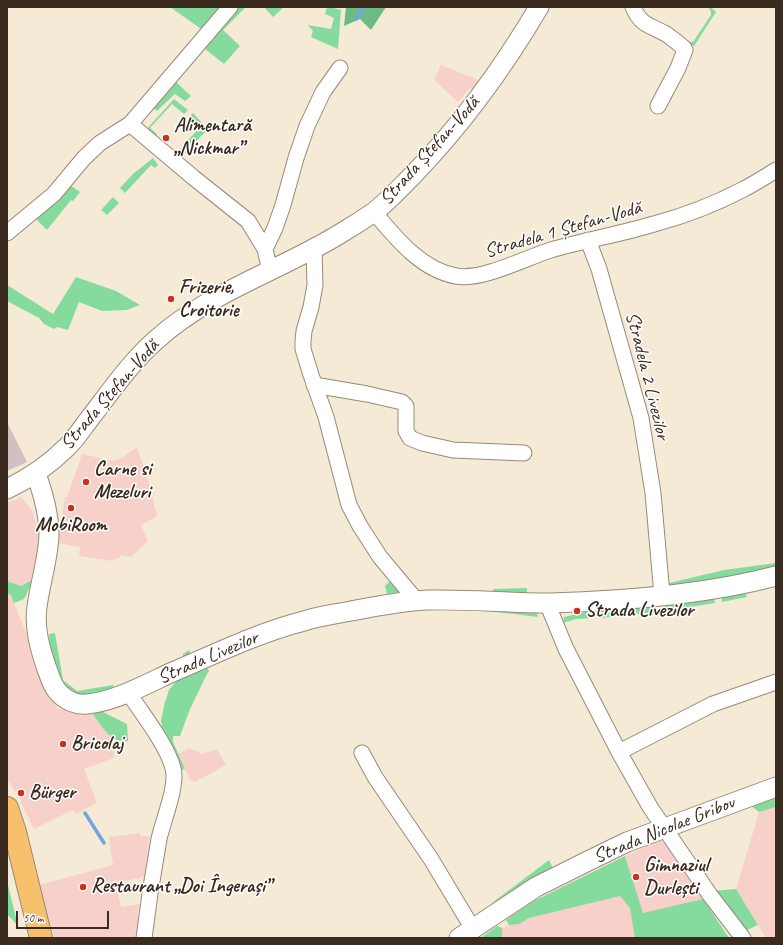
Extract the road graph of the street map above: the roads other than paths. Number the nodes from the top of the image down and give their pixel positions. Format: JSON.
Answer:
{"nodes":[{"id":1,"x":230,"y":7,"type":"edge"},
{"id":2,"x":539,"y":7,"type":"edge"},
{"id":3,"x":633,"y":7,"type":"edge"},
{"id":4,"x":340,"y":68,"type":"dead end"},
{"id":5,"x":658,"y":106,"type":"dead end"},
{"id":6,"x":130,"y":124,"type":"junction"},
{"id":7,"x":776,"y":170,"type":"edge"},
{"id":8,"x":374,"y":212,"type":"junction"},
{"id":9,"x":7,"y":233,"type":"edge"},
{"id":10,"x":588,"y":240,"type":"junction"},
{"id":11,"x":314,"y":248,"type":"junction"},
{"id":12,"x":265,"y":249,"type":"junction"},
{"id":13,"x":270,"y":270,"type":"junction"},
{"id":14,"x":314,"y":385,"type":"junction"},
{"id":15,"x":524,"y":453,"type":"dead end"},
{"id":16,"x":36,"y":474,"type":"junction"},
{"id":17,"x":7,"y":489,"type":"edge"},
{"id":18,"x":776,"y":576,"type":"edge"},
{"id":19,"x":662,"y":596,"type":"junction"},
{"id":20,"x":416,"y":600,"type":"junction"},
{"id":21,"x":547,"y":603,"type":"junction"},
{"id":22,"x":776,"y":682,"type":"edge"},
{"id":23,"x":128,"y":692,"type":"junction"},
{"id":24,"x":619,"y":752,"type":"junction"},
{"id":25,"x":362,"y":754,"type":"dead end"},
{"id":26,"x":776,"y":787,"type":"edge"},
{"id":27,"x":7,"y":808,"type":"edge"},
{"id":28,"x":665,"y":828,"type":"junction"},
{"id":29,"x":11,"y":838,"type":"edge"},
{"id":30,"x":466,"y":933,"type":"edge"},
{"id":31,"x":41,"y":938,"type":"edge"},
{"id":32,"x":144,"y":938,"type":"edge"},
{"id":33,"x":743,"y":938,"type":"edge"}],
"edges":[{"from":1,"to":6,"type":"street"},
{"from":2,"to":8,"type":"street","name":"Strada Ștefan-Vodă"},
{"from":3,"to":5,"type":"street"},
{"from":4,"to":12,"type":"street"},
{"from":6,"to":9,"type":"street"},
{"from":6,"to":12,"type":"street"},
{"from":7,"to":10,"type":"street","name":"Stradela 1 Ștefan-Vodă"},
{"from":8,"to":10,"type":"street","name":"Stradela 1 Ștefan-Vodă"},
{"from":8,"to":11,"type":"street","name":"Strada Ștefan-Vodă"},
{"from":10,"to":19,"type":"street","name":"Stradela 2 Livezilor"},
{"from":11,"to":13,"type":"street","name":"Strada Ștefan-Vodă"},
{"from":11,"to":14,"type":"street"},
{"from":12,"to":13,"type":"street"},
{"from":13,"to":16,"type":"street","name":"Strada Ștefan-Vodă"},
{"from":14,"to":15,"type":"street"},
{"from":14,"to":20,"type":"street"},
{"from":16,"to":17,"type":"street","name":"Strada Ștefan-Vodă"},
{"from":16,"to":23,"type":"street"},
{"from":18,"to":19,"type":"street","name":"Strada Livezilor"},
{"from":19,"to":21,"type":"street","name":"Strada Livezilor"},
{"from":20,"to":21,"type":"street","name":"Strada Livezilor"},
{"from":20,"to":23,"type":"street","name":"Strada Livezilor"},
{"from":21,"to":24,"type":"street"},
{"from":22,"to":24,"type":"street"},
{"from":23,"to":32,"type":"street"},
{"from":24,"to":28,"type":"street"},
{"from":25,"to":30,"type":"street","name":"Strada Nicolae Gribov"},
{"from":26,"to":28,"type":"street","name":"Strada Nicolae Gribov"},
{"from":27,"to":29,"type":"main road"},
{"from":28,"to":30,"type":"street","name":"Strada Nicolae Gribov"},
{"from":28,"to":33,"type":"street"},
{"from":29,"to":31,"type":"main road"}]}
